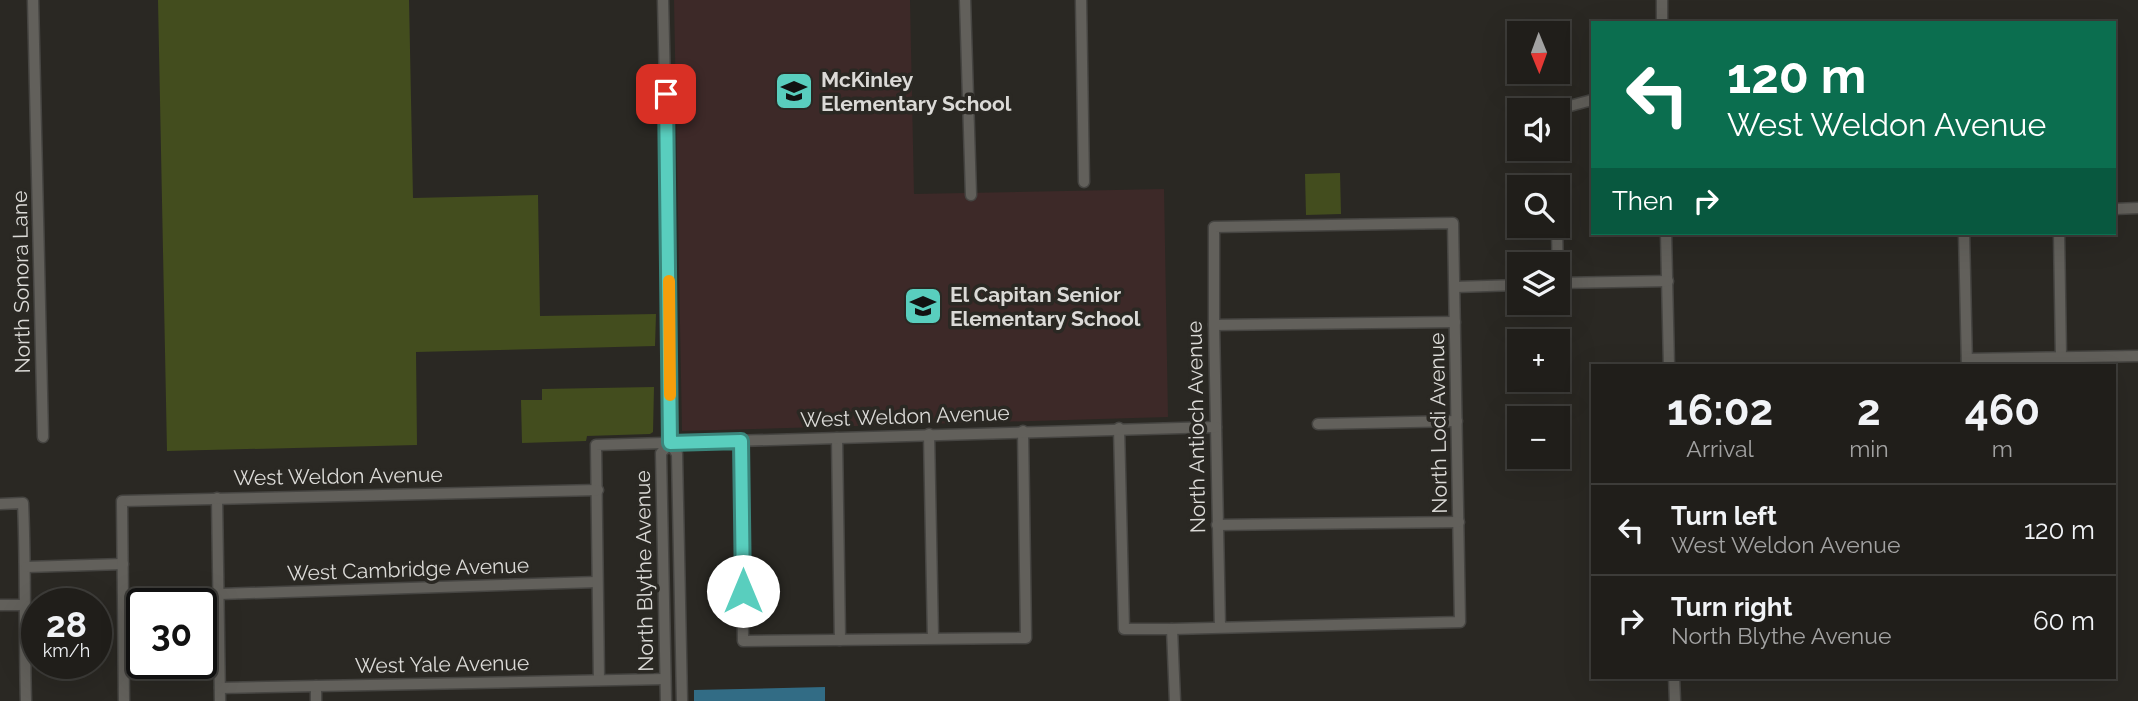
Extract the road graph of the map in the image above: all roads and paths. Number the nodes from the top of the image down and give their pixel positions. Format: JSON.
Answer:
{"nodes":[{"id":1,"x":33,"y":0,"type":"edge"},
{"id":2,"x":663,"y":0,"type":"edge"},
{"id":3,"x":965,"y":0,"type":"edge"},
{"id":4,"x":1081,"y":0,"type":"edge"},
{"id":5,"x":1662,"y":0,"type":"edge"},
{"id":6,"x":1662,"y":21,"type":"edge"},
{"id":7,"x":1591,"y":100,"type":"edge"},
{"id":8,"x":1570,"y":106,"type":"edge"},
{"id":9,"x":1084,"y":183,"type":"dead end"},
{"id":10,"x":971,"y":195,"type":"dead end"},
{"id":11,"x":2138,"y":208,"type":"edge"},
{"id":12,"x":2116,"y":209,"type":"edge"},
{"id":13,"x":1214,"y":226,"type":"joint"},
{"id":14,"x":1666,"y":235,"type":"edge"},
{"id":15,"x":1964,"y":235,"type":"edge"},
{"id":16,"x":2059,"y":235,"type":"edge"},
{"id":17,"x":1668,"y":281,"type":"junction"},
{"id":18,"x":1570,"y":283,"type":"edge"},
{"id":19,"x":1507,"y":285,"type":"edge"},
{"id":20,"x":1455,"y":287,"type":"junction"},
{"id":21,"x":1455,"y":322,"type":"junction"},
{"id":22,"x":1214,"y":325,"type":"junction"},
{"id":23,"x":2138,"y":356,"type":"edge"},
{"id":24,"x":2061,"y":357,"type":"junction"},
{"id":25,"x":1967,"y":362,"type":"edge"},
{"id":26,"x":1669,"y":364,"type":"edge"},
{"id":27,"x":1457,"y":421,"type":"junction"},
{"id":28,"x":1318,"y":424,"type":"dead end"},
{"id":29,"x":1216,"y":427,"type":"junction"},
{"id":30,"x":1119,"y":428,"type":"junction"},
{"id":31,"x":1023,"y":431,"type":"junction"},
{"id":32,"x":929,"y":434,"type":"junction"},
{"id":33,"x":43,"y":437,"type":"dead end"},
{"id":34,"x":837,"y":438,"type":"junction"},
{"id":35,"x":741,"y":441,"type":"junction"},
{"id":36,"x":670,"y":443,"type":"junction"},
{"id":37,"x":598,"y":489,"type":"junction"},
{"id":38,"x":217,"y":498,"type":"junction"},
{"id":39,"x":0,"y":504,"type":"edge"},
{"id":40,"x":1459,"y":522,"type":"junction"},
{"id":41,"x":1217,"y":525,"type":"junction"},
{"id":42,"x":123,"y":564,"type":"junction"},
{"id":43,"x":26,"y":568,"type":"junction"},
{"id":44,"x":597,"y":582,"type":"junction"},
{"id":45,"x":25,"y":588,"type":"edge"},
{"id":46,"x":220,"y":594,"type":"junction"},
{"id":47,"x":0,"y":605,"type":"edge"},
{"id":48,"x":21,"y":605,"type":"edge"},
{"id":49,"x":1220,"y":628,"type":"junction"},
{"id":50,"x":1172,"y":629,"type":"junction"},
{"id":51,"x":933,"y":638,"type":"junction"},
{"id":52,"x":840,"y":640,"type":"junction"},
{"id":53,"x":26,"y":679,"type":"edge"},
{"id":54,"x":665,"y":679,"type":"junction"},
{"id":55,"x":1674,"y":679,"type":"edge"},
{"id":56,"x":600,"y":680,"type":"junction"},
{"id":57,"x":316,"y":686,"type":"junction"},
{"id":58,"x":220,"y":688,"type":"junction"},
{"id":59,"x":26,"y":701,"type":"edge"},
{"id":60,"x":124,"y":701,"type":"edge"},
{"id":61,"x":220,"y":701,"type":"edge"},
{"id":62,"x":316,"y":701,"type":"edge"},
{"id":63,"x":666,"y":701,"type":"edge"},
{"id":64,"x":682,"y":701,"type":"edge"},
{"id":65,"x":1175,"y":701,"type":"edge"},
{"id":66,"x":1675,"y":701,"type":"edge"}],
"edges":[{"from":1,"to":33,"type":"street","name":"North Sonora Lane"},
{"from":2,"to":36,"type":"street","name":"North Blythe Avenue"},
{"from":3,"to":10,"type":"street"},
{"from":4,"to":9,"type":"street"},
{"from":5,"to":6,"type":"street"},
{"from":7,"to":8,"type":"street"},
{"from":11,"to":12,"type":"street"},
{"from":13,"to":20,"type":"street","name":"North Lodi Avenue"},
{"from":13,"to":22,"type":"street","name":"North Antioch Avenue"},
{"from":14,"to":17,"type":"street"},
{"from":15,"to":25,"type":"street"},
{"from":16,"to":24,"type":"street"},
{"from":17,"to":18,"type":"street"},
{"from":17,"to":26,"type":"street"},
{"from":19,"to":20,"type":"street"},
{"from":20,"to":21,"type":"street","name":"North Lodi Avenue"},
{"from":21,"to":22,"type":"street"},
{"from":21,"to":27,"type":"street","name":"North Lodi Avenue"},
{"from":22,"to":29,"type":"street","name":"North Antioch Avenue"},
{"from":23,"to":24,"type":"street"},
{"from":24,"to":25,"type":"street"},
{"from":27,"to":28,"type":"street"},
{"from":27,"to":40,"type":"street","name":"North Lodi Avenue"},
{"from":29,"to":30,"type":"street","name":"West Weldon Avenue"},
{"from":29,"to":41,"type":"street","name":"North Antioch Avenue"},
{"from":30,"to":31,"type":"street","name":"West Weldon Avenue"},
{"from":30,"to":50,"type":"street"},
{"from":31,"to":32,"type":"street","name":"West Weldon Avenue"},
{"from":31,"to":51,"type":"street"},
{"from":32,"to":34,"type":"street","name":"West Weldon Avenue"},
{"from":32,"to":51,"type":"street"},
{"from":34,"to":35,"type":"street","name":"West Weldon Avenue"},
{"from":34,"to":52,"type":"street"},
{"from":35,"to":36,"type":"street","name":"West Weldon Avenue"},
{"from":35,"to":52,"type":"street"},
{"from":36,"to":37,"type":"street","name":"West Weldon Avenue"},
{"from":36,"to":54,"type":"street","name":"North Blythe Avenue"},
{"from":36,"to":64,"type":"street","name":"North Blythe Avenue"},
{"from":37,"to":38,"type":"street","name":"West Weldon Avenue"},
{"from":37,"to":44,"type":"street"},
{"from":38,"to":42,"type":"street","name":"West Weldon Avenue"},
{"from":38,"to":46,"type":"street"},
{"from":39,"to":43,"type":"street"},
{"from":40,"to":41,"type":"street"},
{"from":40,"to":49,"type":"street","name":"North Lodi Avenue"},
{"from":41,"to":49,"type":"street","name":"North Antioch Avenue"},
{"from":42,"to":43,"type":"street"},
{"from":42,"to":60,"type":"street"},
{"from":43,"to":45,"type":"street"},
{"from":44,"to":46,"type":"street","name":"West Cambridge Avenue"},
{"from":44,"to":56,"type":"street"},
{"from":46,"to":58,"type":"street"},
{"from":47,"to":48,"type":"street"},
{"from":49,"to":50,"type":"street"},
{"from":50,"to":65,"type":"street"},
{"from":51,"to":52,"type":"street"},
{"from":53,"to":59,"type":"street"},
{"from":54,"to":56,"type":"street","name":"West Yale Avenue"},
{"from":54,"to":63,"type":"street","name":"North Blythe Avenue"},
{"from":55,"to":66,"type":"street"},
{"from":56,"to":57,"type":"street","name":"West Yale Avenue"},
{"from":57,"to":58,"type":"street","name":"West Yale Avenue"},
{"from":57,"to":62,"type":"street"},
{"from":58,"to":61,"type":"street"}]}
